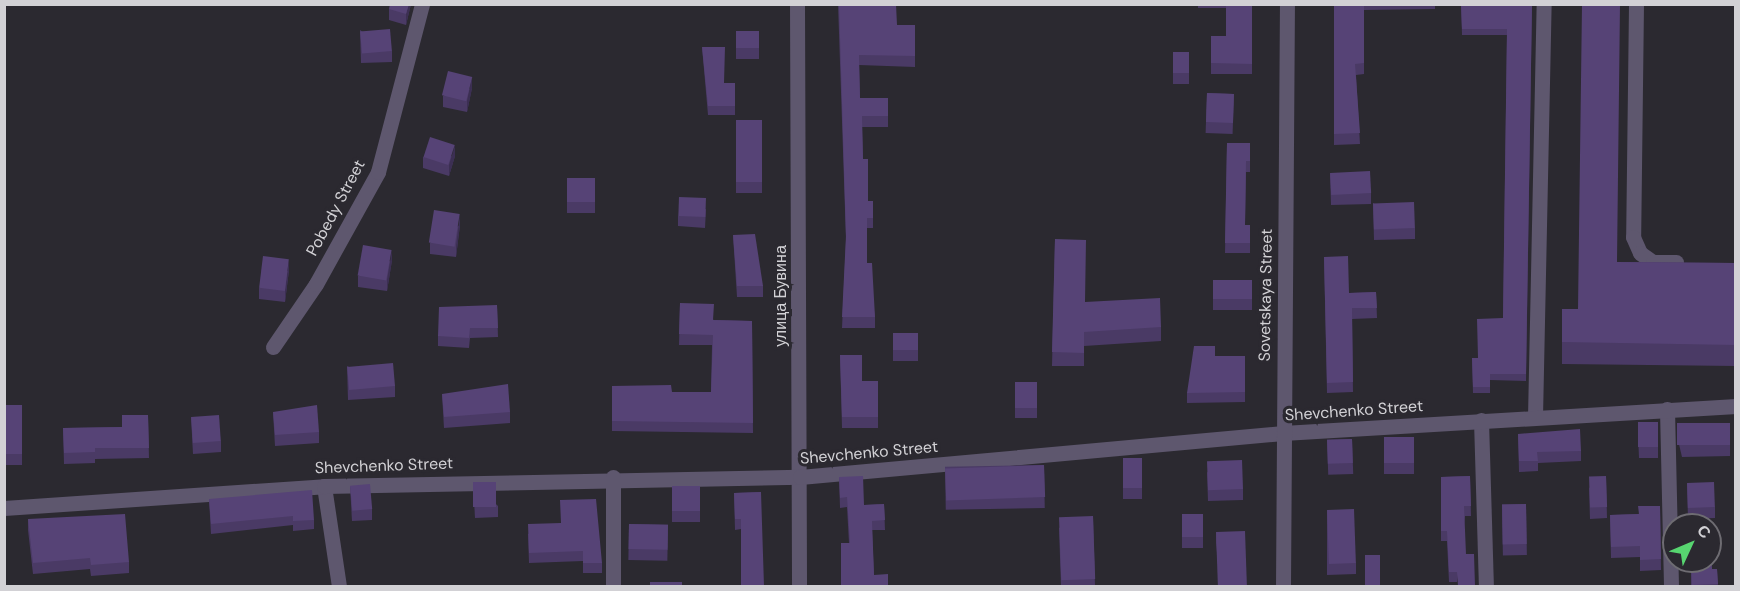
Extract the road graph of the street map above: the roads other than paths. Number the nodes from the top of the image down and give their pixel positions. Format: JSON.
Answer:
{"nodes":[{"id":1,"x":422,"y":4,"type":"edge"},
{"id":2,"x":797,"y":4,"type":"edge"},
{"id":3,"x":1287,"y":4,"type":"edge"},
{"id":4,"x":1544,"y":4,"type":"edge"},
{"id":5,"x":1636,"y":4,"type":"edge"},
{"id":6,"x":1689,"y":263,"type":"edge"},
{"id":7,"x":273,"y":347,"type":"dead end"},
{"id":8,"x":1736,"y":406,"type":"edge"},
{"id":9,"x":1667,"y":410,"type":"junction"},
{"id":10,"x":1534,"y":417,"type":"junction"},
{"id":11,"x":1481,"y":420,"type":"junction"},
{"id":12,"x":1283,"y":433,"type":"junction"},
{"id":13,"x":613,"y":477,"type":"junction"},
{"id":14,"x":800,"y":477,"type":"junction"},
{"id":15,"x":324,"y":486,"type":"junction"},
{"id":16,"x":4,"y":508,"type":"edge"},
{"id":17,"x":339,"y":586,"type":"edge"},
{"id":18,"x":613,"y":586,"type":"edge"},
{"id":19,"x":800,"y":586,"type":"edge"},
{"id":20,"x":1283,"y":586,"type":"edge"},
{"id":21,"x":1486,"y":586,"type":"edge"},
{"id":22,"x":1671,"y":586,"type":"edge"}],
"edges":[{"from":1,"to":7,"type":"street","name":"Pobedy Street"},
{"from":2,"to":14,"type":"street","name":"улица Бувина"},
{"from":3,"to":12,"type":"street","name":"Sovetskaya Street"},
{"from":4,"to":10,"type":"street"},
{"from":5,"to":6,"type":"street"},
{"from":8,"to":9,"type":"street","name":"Shevchenko Street"},
{"from":9,"to":10,"type":"street","name":"Shevchenko Street"},
{"from":9,"to":22,"type":"street"},
{"from":10,"to":11,"type":"street","name":"Shevchenko Street"},
{"from":11,"to":12,"type":"street","name":"Shevchenko Street"},
{"from":11,"to":21,"type":"street"},
{"from":12,"to":14,"type":"street","name":"Shevchenko Street"},
{"from":12,"to":20,"type":"street","name":"Sovetskaya Street"},
{"from":13,"to":14,"type":"street","name":"Shevchenko Street"},
{"from":13,"to":15,"type":"street","name":"Shevchenko Street"},
{"from":13,"to":18,"type":"street"},
{"from":14,"to":19,"type":"street","name":"улица Бувина"},
{"from":15,"to":16,"type":"street","name":"Shevchenko Street"},
{"from":15,"to":17,"type":"street"}]}
